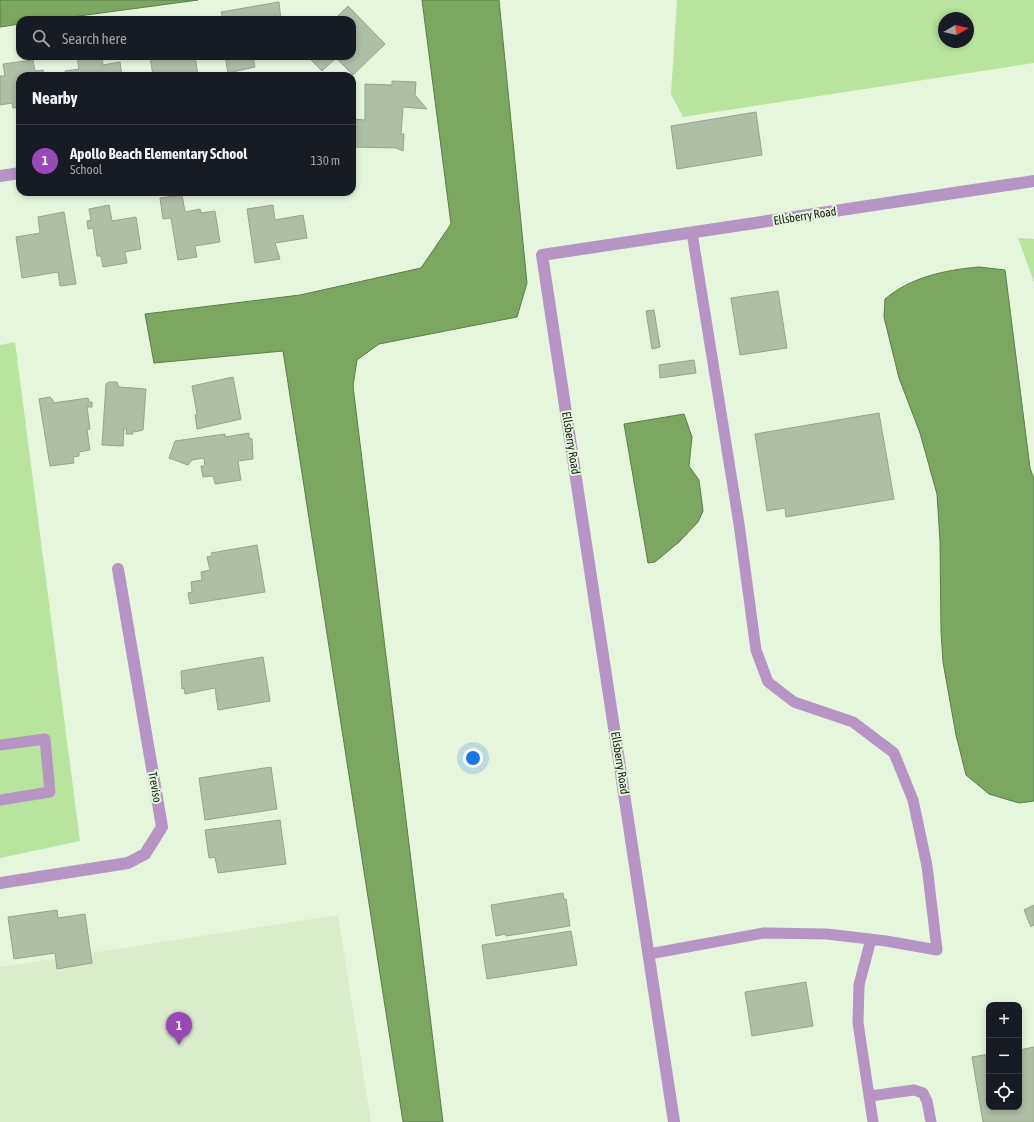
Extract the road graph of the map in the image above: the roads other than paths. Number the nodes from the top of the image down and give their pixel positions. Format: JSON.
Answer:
{"nodes":[{"id":1,"x":16,"y":174,"type":"edge"},
{"id":2,"x":0,"y":176,"type":"edge"},
{"id":3,"x":1034,"y":181,"type":"edge"},
{"id":4,"x":692,"y":233,"type":"junction"},
{"id":5,"x":118,"y":569,"type":"dead end"},
{"id":6,"x":0,"y":745,"type":"edge"},
{"id":7,"x":0,"y":800,"type":"edge"},
{"id":8,"x":0,"y":884,"type":"edge"},
{"id":9,"x":871,"y":939,"type":"junction"},
{"id":10,"x":649,"y":954,"type":"junction"},
{"id":11,"x":870,"y":1096,"type":"junction"},
{"id":12,"x":674,"y":1122,"type":"edge"},
{"id":13,"x":873,"y":1122,"type":"edge"},
{"id":14,"x":931,"y":1122,"type":"edge"}],
"edges":[{"from":1,"to":2,"type":"street"},
{"from":3,"to":4,"type":"street","name":"Ellsberry Road"},
{"from":4,"to":9,"type":"lane"},
{"from":4,"to":10,"type":"street","name":"Ellsberry Road"},
{"from":5,"to":8,"type":"street","name":"Treviso"},
{"from":6,"to":7,"type":"lane"},
{"from":9,"to":10,"type":"lane"},
{"from":9,"to":11,"type":"lane"},
{"from":10,"to":12,"type":"street","name":"Ellsberry Road"},
{"from":11,"to":13,"type":"lane"},
{"from":11,"to":14,"type":"lane"}]}
